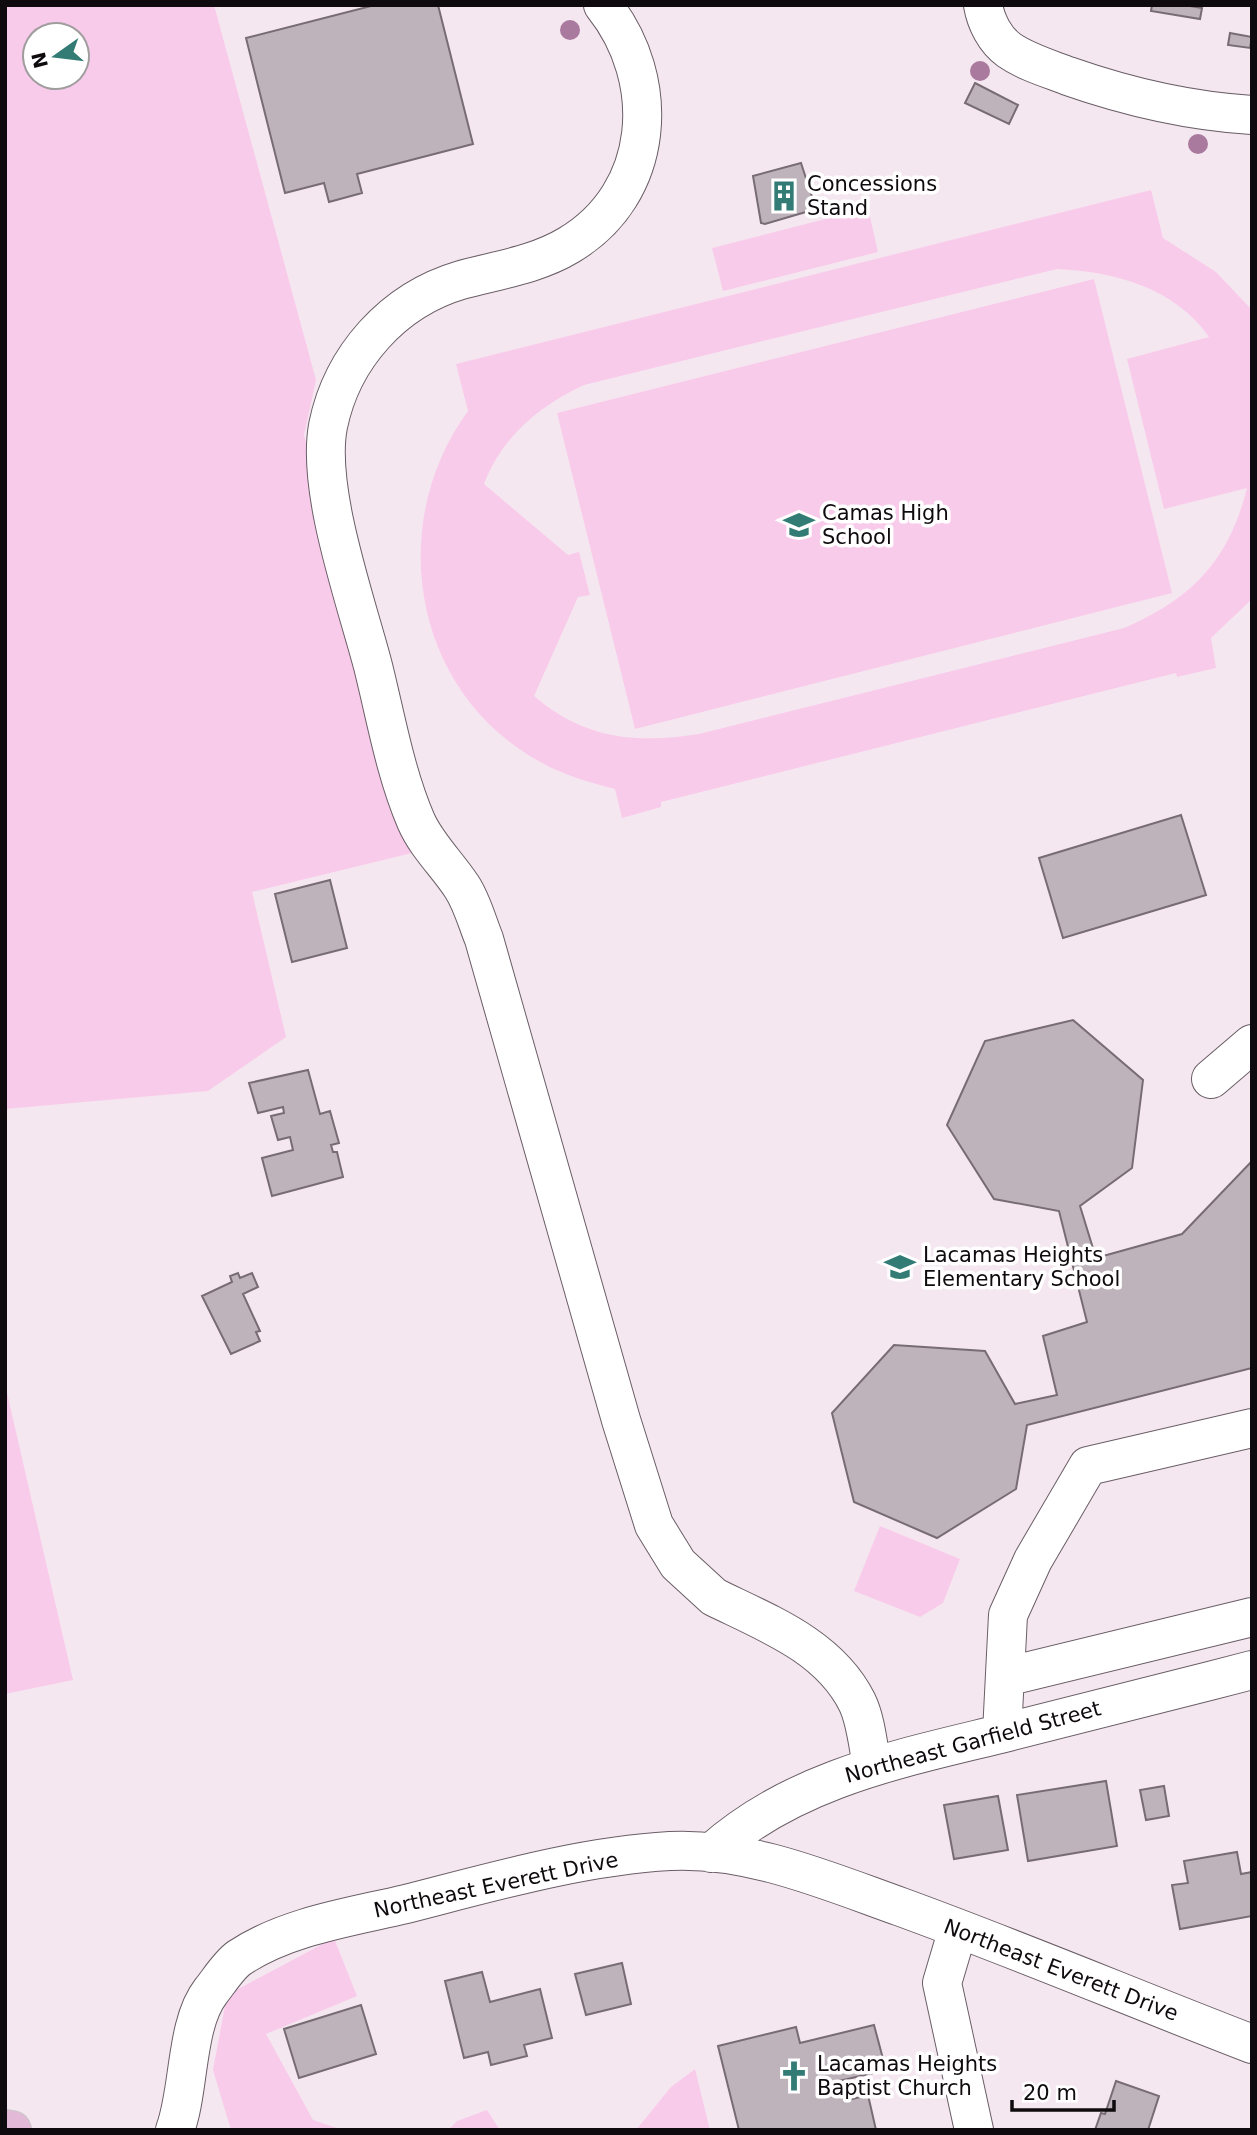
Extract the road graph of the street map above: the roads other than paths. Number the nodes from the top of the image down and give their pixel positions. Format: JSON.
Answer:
{"nodes":[{"id":1,"x":603,"y":5,"type":"edge"},
{"id":2,"x":982,"y":5,"type":"edge"},
{"id":3,"x":1252,"y":115,"type":"edge"},
{"id":4,"x":1252,"y":1044,"type":"edge"},
{"id":5,"x":1211,"y":1079,"type":"dead end"},
{"id":6,"x":1252,"y":1428,"type":"edge"},
{"id":7,"x":1252,"y":1617,"type":"edge"},
{"id":8,"x":1252,"y":1670,"type":"edge"},
{"id":9,"x":1005,"y":1677,"type":"junction"},
{"id":10,"x":1002,"y":1733,"type":"junction"},
{"id":11,"x":872,"y":1766,"type":"junction"},
{"id":12,"x":710,"y":1853,"type":"junction"},
{"id":13,"x":958,"y":1928,"type":"junction"},
{"id":14,"x":1252,"y":2044,"type":"edge"},
{"id":15,"x":5,"y":2129,"type":"edge"},
{"id":16,"x":12,"y":2130,"type":"edge"},
{"id":17,"x":175,"y":2130,"type":"edge"},
{"id":18,"x":974,"y":2130,"type":"edge"}],
"edges":[{"from":1,"to":11,"type":"street"},
{"from":2,"to":3,"type":"street"},
{"from":4,"to":5,"type":"street"},
{"from":6,"to":9,"type":"street"},
{"from":7,"to":9,"type":"street"},
{"from":8,"to":10,"type":"street","name":"Northeast Garfield Street"},
{"from":9,"to":10,"type":"street"},
{"from":10,"to":11,"type":"street","name":"Northeast Garfield Street"},
{"from":11,"to":12,"type":"street","name":"Northeast Garfield Street"},
{"from":12,"to":13,"type":"street","name":"Northeast Everett Drive"},
{"from":12,"to":17,"type":"street","name":"Northeast Everett Drive"},
{"from":13,"to":14,"type":"street","name":"Northeast Everett Drive"},
{"from":13,"to":18,"type":"street"},
{"from":15,"to":16,"type":"main road"}]}
